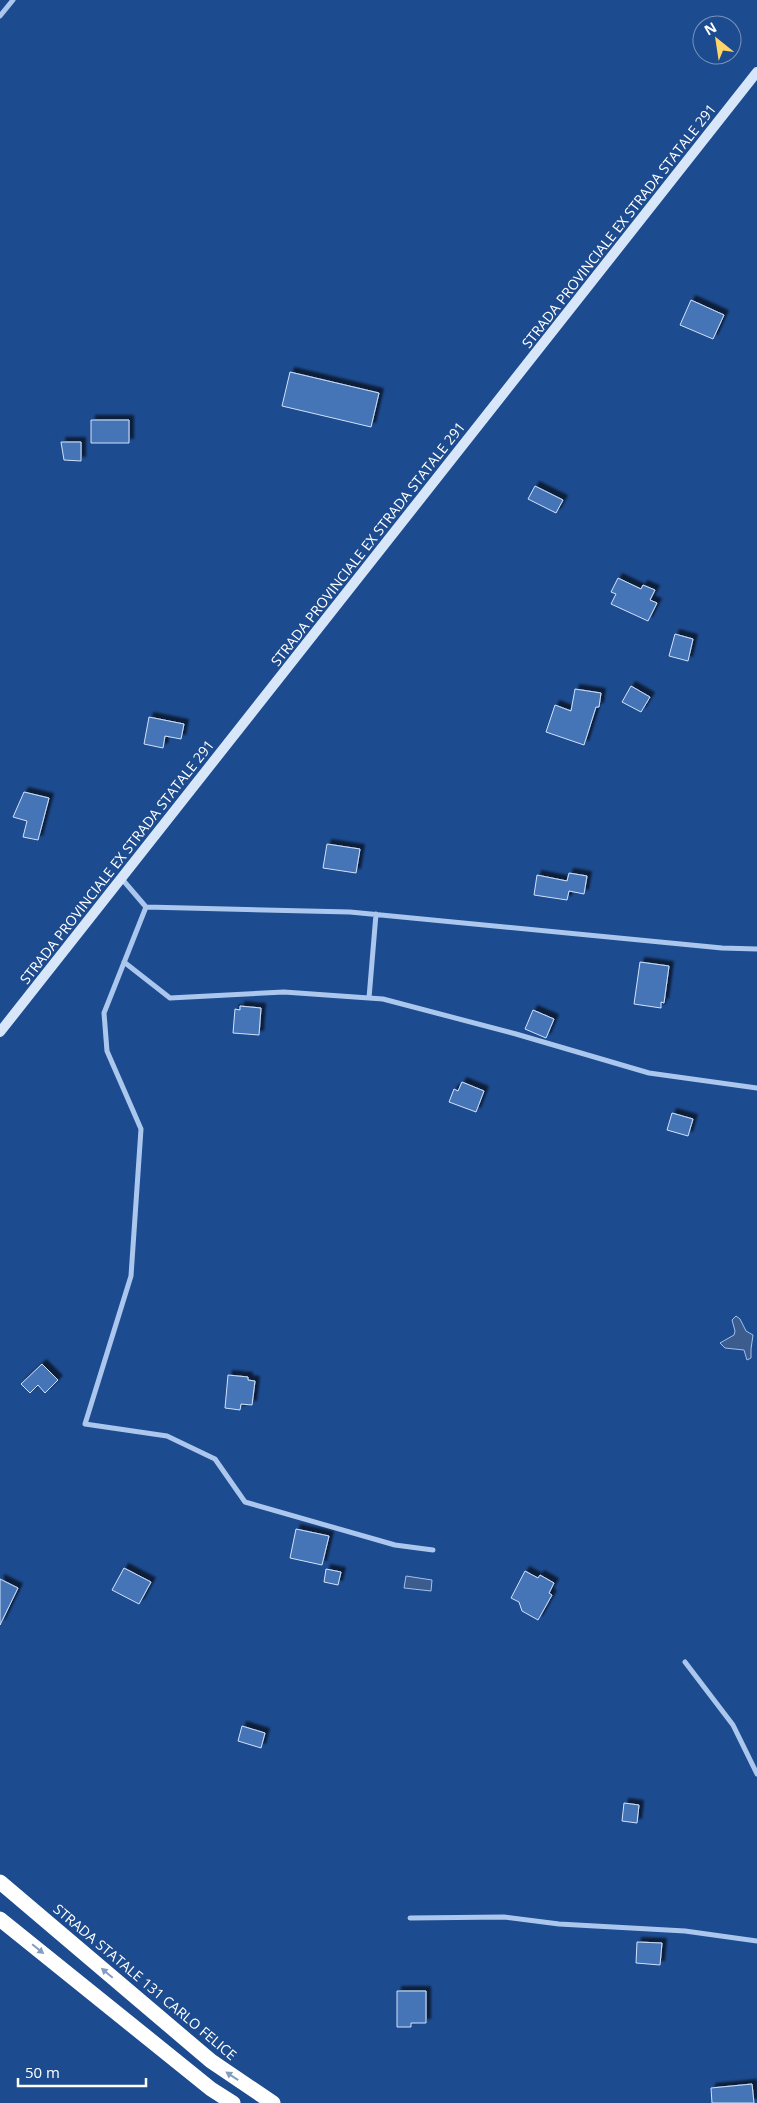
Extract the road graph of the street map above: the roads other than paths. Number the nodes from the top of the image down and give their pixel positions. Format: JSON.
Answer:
{"nodes":[{"id":1,"x":13,"y":0,"type":"edge"},
{"id":2,"x":0,"y":16,"type":"edge"},
{"id":3,"x":757,"y":72,"type":"edge"},
{"id":4,"x":122,"y":879,"type":"junction"},
{"id":5,"x":146,"y":907,"type":"junction"},
{"id":6,"x":376,"y":914,"type":"junction"},
{"id":7,"x":757,"y":949,"type":"edge"},
{"id":8,"x":124,"y":962,"type":"junction"},
{"id":9,"x":369,"y":998,"type":"junction"},
{"id":10,"x":0,"y":1032,"type":"edge"},
{"id":11,"x":757,"y":1088,"type":"edge"},
{"id":12,"x":433,"y":1550,"type":"dead end"},
{"id":13,"x":685,"y":1662,"type":"dead end"},
{"id":14,"x":757,"y":1774,"type":"edge"},
{"id":15,"x":0,"y":1882,"type":"edge"},
{"id":16,"x":410,"y":1918,"type":"dead end"},
{"id":17,"x":0,"y":1919,"type":"edge"},
{"id":18,"x":757,"y":1941,"type":"edge"},
{"id":19,"x":232,"y":2103,"type":"edge"},
{"id":20,"x":273,"y":2103,"type":"edge"}],
"edges":[{"from":1,"to":2,"type":"street"},
{"from":3,"to":4,"type":"street","name":"STRADA PROVINCIALE EX STRADA STATALE 291"},
{"from":4,"to":5,"type":"street"},
{"from":4,"to":10,"type":"street","name":"STRADA PROVINCIALE EX STRADA STATALE 291"},
{"from":5,"to":6,"type":"street"},
{"from":5,"to":8,"type":"street"},
{"from":6,"to":7,"type":"street"},
{"from":6,"to":9,"type":"street"},
{"from":8,"to":9,"type":"street"},
{"from":8,"to":12,"type":"street"},
{"from":9,"to":11,"type":"street"},
{"from":13,"to":14,"type":"street"},
{"from":20,"to":15,"type":"highway","name":"STRADA STATALE 131 CARLO FELICE","one_way":true},
{"from":16,"to":18,"type":"street"},
{"from":17,"to":19,"type":"highway","one_way":true}]}
